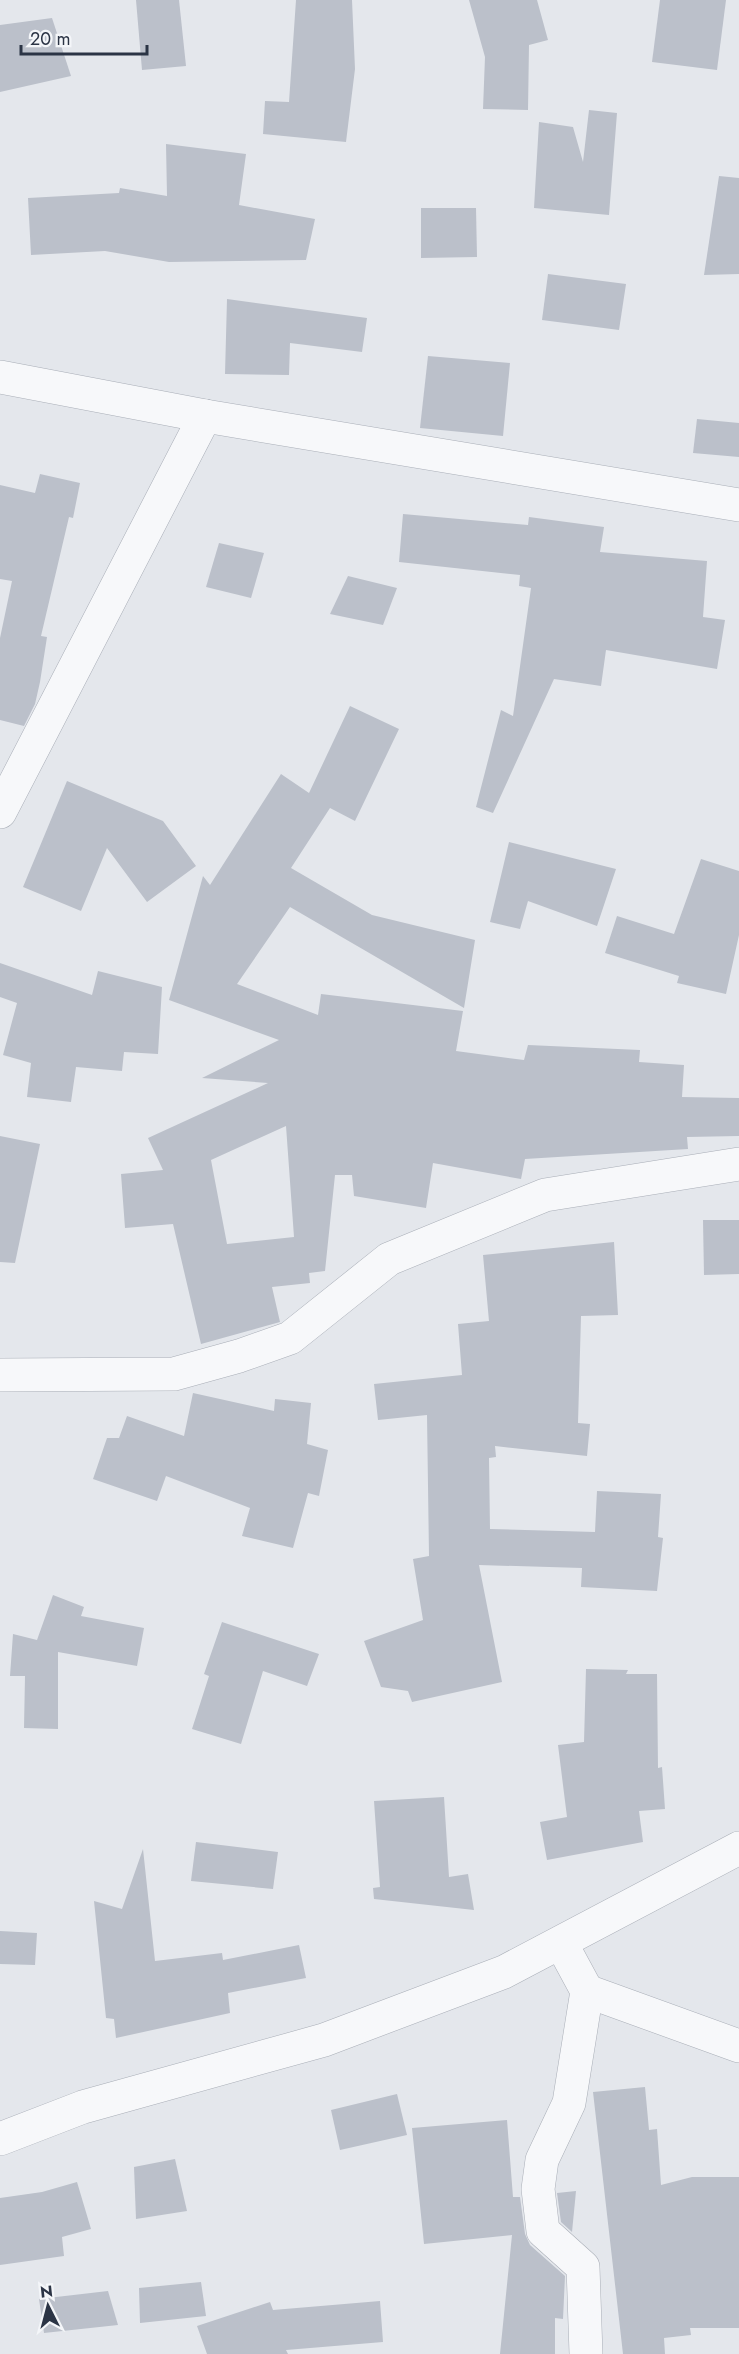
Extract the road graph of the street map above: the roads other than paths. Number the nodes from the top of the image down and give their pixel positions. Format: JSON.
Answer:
{"nodes":[{"id":1,"x":0,"y":377,"type":"edge"},
{"id":2,"x":205,"y":416,"type":"junction"},
{"id":3,"x":739,"y":505,"type":"edge"},
{"id":4,"x":0,"y":812,"type":"edge"},
{"id":5,"x":739,"y":1164,"type":"edge"},
{"id":6,"x":0,"y":1375,"type":"edge"},
{"id":7,"x":739,"y":1848,"type":"edge"},
{"id":8,"x":561,"y":1943,"type":"junction"},
{"id":9,"x":587,"y":1991,"type":"junction"},
{"id":10,"x":739,"y":2046,"type":"edge"},
{"id":11,"x":0,"y":2139,"type":"edge"},
{"id":12,"x":586,"y":2354,"type":"edge"}],
"edges":[{"from":1,"to":2,"type":"street"},
{"from":2,"to":3,"type":"street"},
{"from":2,"to":4,"type":"street"},
{"from":5,"to":6,"type":"street"},
{"from":7,"to":8,"type":"street"},
{"from":8,"to":9,"type":"street"},
{"from":8,"to":11,"type":"street"},
{"from":9,"to":10,"type":"street"},
{"from":9,"to":12,"type":"street"}]}
